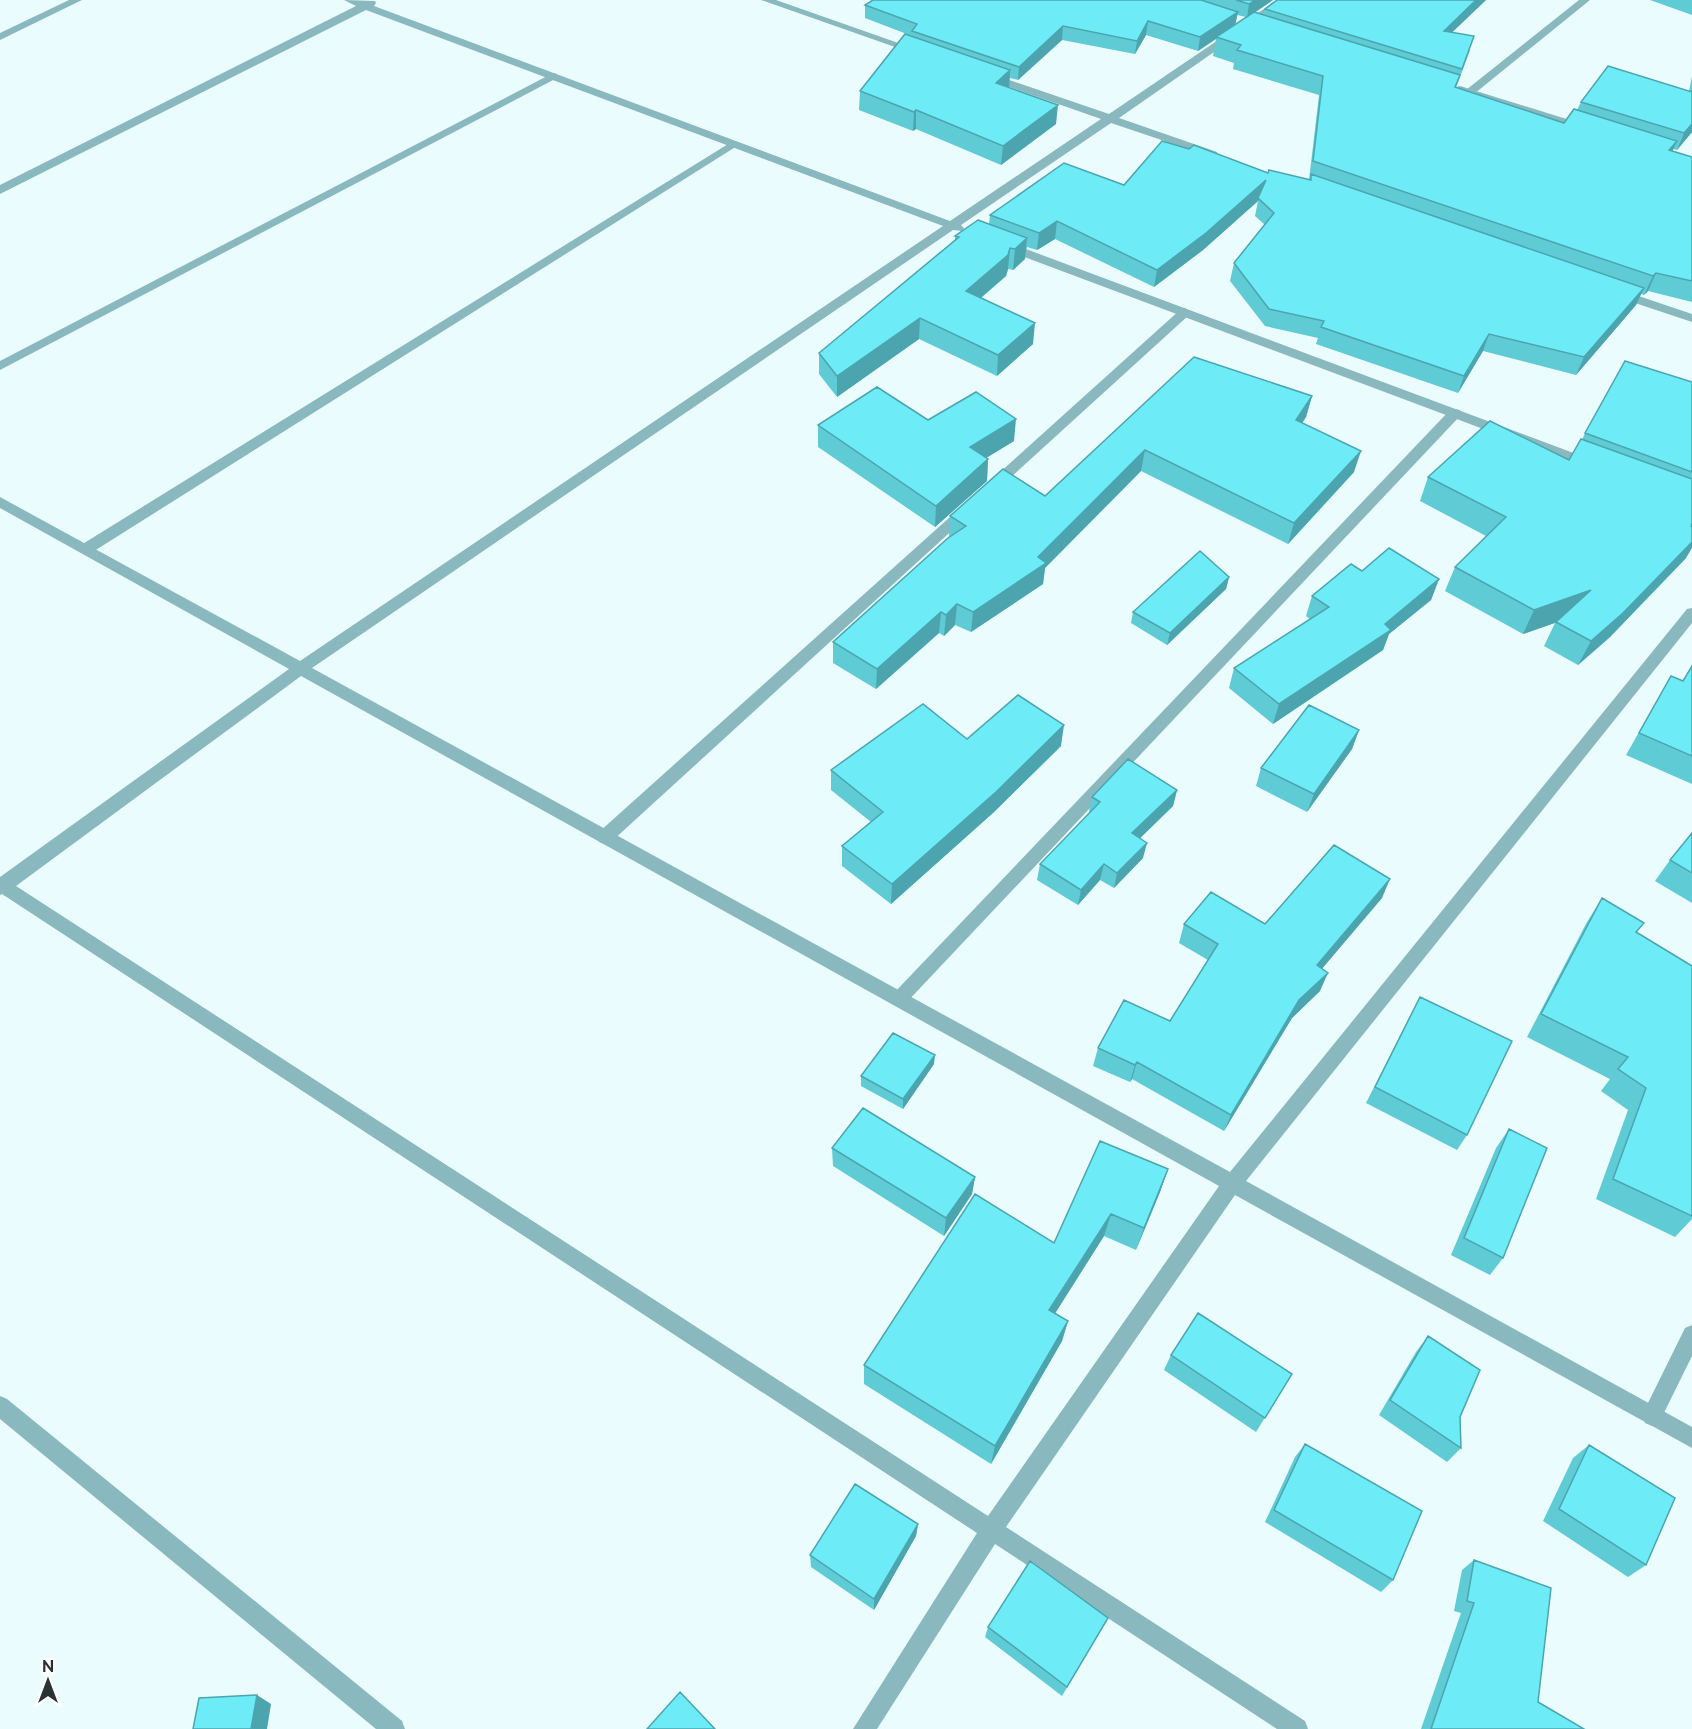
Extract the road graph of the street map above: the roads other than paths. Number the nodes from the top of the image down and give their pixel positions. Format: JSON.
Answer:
{"nodes":[{"id":1,"x":77,"y":0,"type":"edge"},
{"id":2,"x":349,"y":0,"type":"edge"},
{"id":3,"x":377,"y":0,"type":"edge"},
{"id":4,"x":766,"y":0,"type":"edge"},
{"id":5,"x":1284,"y":0,"type":"edge"},
{"id":6,"x":1585,"y":0,"type":"edge"},
{"id":7,"x":366,"y":6,"type":"junction"},
{"id":8,"x":0,"y":37,"type":"edge"},
{"id":9,"x":932,"y":57,"type":"edge"},
{"id":10,"x":977,"y":73,"type":"edge"},
{"id":11,"x":553,"y":76,"type":"junction"},
{"id":12,"x":1448,"y":86,"type":"edge"},
{"id":13,"x":1470,"y":93,"type":"junction"},
{"id":14,"x":1110,"y":118,"type":"junction"},
{"id":15,"x":1592,"y":130,"type":"edge"},
{"id":16,"x":733,"y":144,"type":"junction"},
{"id":17,"x":1222,"y":157,"type":"edge"},
{"id":18,"x":0,"y":190,"type":"edge"},
{"id":19,"x":952,"y":225,"type":"junction"},
{"id":20,"x":974,"y":234,"type":"edge"},
{"id":21,"x":996,"y":242,"type":"edge"},
{"id":22,"x":1602,"y":288,"type":"edge"},
{"id":23,"x":1185,"y":312,"type":"junction"},
{"id":24,"x":1692,"y":318,"type":"edge"},
{"id":25,"x":0,"y":366,"type":"edge"},
{"id":26,"x":1455,"y":413,"type":"junction"},
{"id":27,"x":1606,"y":470,"type":"edge"},
{"id":28,"x":0,"y":502,"type":"edge"},
{"id":29,"x":86,"y":549,"type":"junction"},
{"id":30,"x":1692,"y":613,"type":"edge"},
{"id":31,"x":301,"y":668,"type":"junction"},
{"id":32,"x":605,"y":837,"type":"junction"},
{"id":33,"x":1,"y":886,"type":"edge"},
{"id":34,"x":899,"y":999,"type":"junction"},
{"id":35,"x":1232,"y":1184,"type":"junction"},
{"id":36,"x":1692,"y":1335,"type":"edge"},
{"id":37,"x":0,"y":1406,"type":"edge"},
{"id":38,"x":1653,"y":1416,"type":"junction"},
{"id":39,"x":1692,"y":1438,"type":"edge"},
{"id":40,"x":992,"y":1529,"type":"junction"},
{"id":41,"x":394,"y":1729,"type":"edge"},
{"id":42,"x":864,"y":1729,"type":"edge"},
{"id":43,"x":1297,"y":1729,"type":"edge"}],
"edges":[{"from":1,"to":8,"type":"street"},
{"from":2,"to":7,"type":"street"},
{"from":3,"to":7,"type":"street"},
{"from":4,"to":9,"type":"street"},
{"from":5,"to":14,"type":"street"},
{"from":6,"to":13,"type":"street"},
{"from":7,"to":11,"type":"street"},
{"from":7,"to":18,"type":"street"},
{"from":10,"to":14,"type":"street"},
{"from":11,"to":16,"type":"street"},
{"from":11,"to":25,"type":"street"},
{"from":12,"to":13,"type":"street"},
{"from":13,"to":15,"type":"street"},
{"from":14,"to":17,"type":"street"},
{"from":14,"to":19,"type":"street"},
{"from":16,"to":19,"type":"street"},
{"from":16,"to":29,"type":"street"},
{"from":19,"to":20,"type":"street"},
{"from":19,"to":31,"type":"street"},
{"from":21,"to":23,"type":"street"},
{"from":22,"to":24,"type":"street"},
{"from":23,"to":26,"type":"street"},
{"from":23,"to":32,"type":"street"},
{"from":26,"to":27,"type":"street"},
{"from":26,"to":34,"type":"street"},
{"from":28,"to":29,"type":"street"},
{"from":29,"to":31,"type":"street"},
{"from":30,"to":35,"type":"street"},
{"from":31,"to":32,"type":"street"},
{"from":31,"to":33,"type":"street"},
{"from":32,"to":34,"type":"street"},
{"from":33,"to":40,"type":"street"},
{"from":34,"to":35,"type":"street"},
{"from":35,"to":38,"type":"street"},
{"from":35,"to":40,"type":"street"},
{"from":36,"to":38,"type":"street"},
{"from":37,"to":41,"type":"street"},
{"from":38,"to":39,"type":"street"},
{"from":40,"to":42,"type":"street"},
{"from":40,"to":43,"type":"street"}]}
